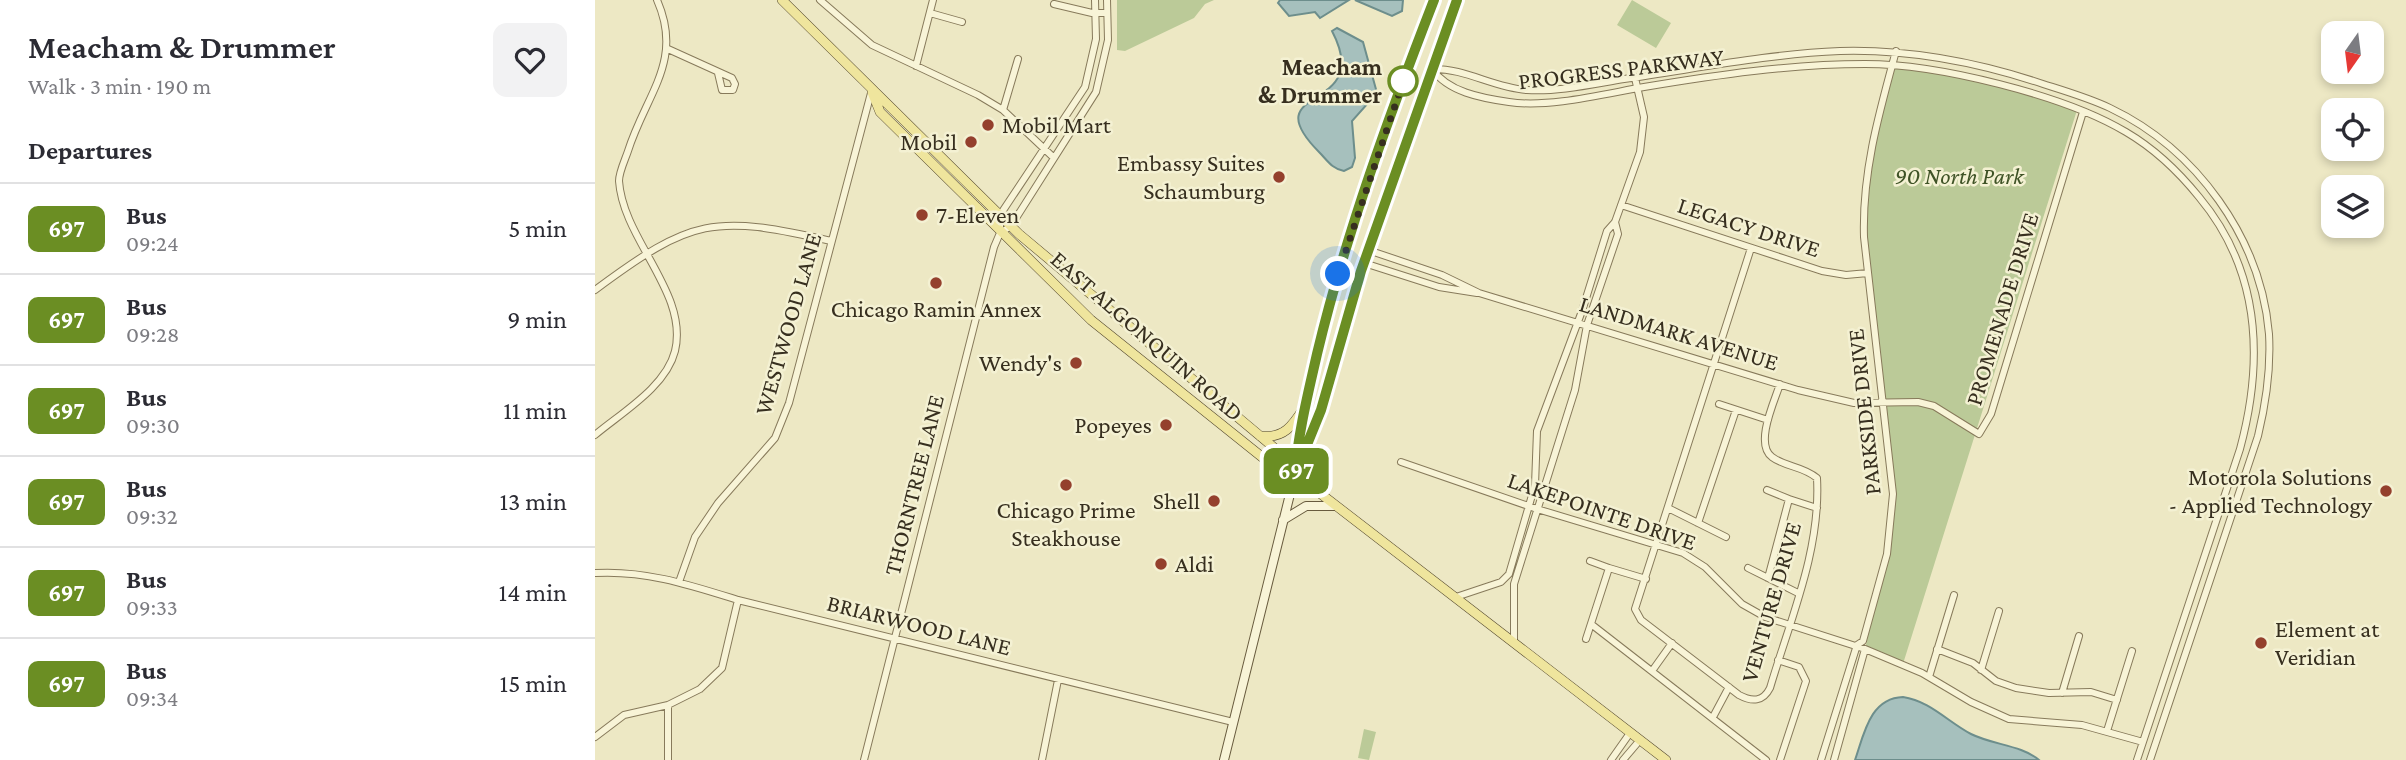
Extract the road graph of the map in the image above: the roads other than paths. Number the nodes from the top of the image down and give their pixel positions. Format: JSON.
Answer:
{"nodes":[{"id":1,"x":657,"y":0,"type":"edge"},
{"id":2,"x":782,"y":0,"type":"edge"},
{"id":3,"x":820,"y":0,"type":"edge"},
{"id":4,"x":933,"y":0,"type":"edge"},
{"id":5,"x":1095,"y":0,"type":"edge"},
{"id":6,"x":1107,"y":0,"type":"edge"},
{"id":7,"x":1434,"y":0,"type":"edge"},
{"id":8,"x":1457,"y":0,"type":"edge"},
{"id":9,"x":1054,"y":4,"type":"dead end"},
{"id":10,"x":930,"y":13,"type":"junction"},
{"id":11,"x":1095,"y":13,"type":"junction"},
{"id":12,"x":1107,"y":13,"type":"junction"},
{"id":13,"x":962,"y":22,"type":"dead end"},
{"id":14,"x":668,"y":49,"type":"junction"},
{"id":15,"x":1896,"y":51,"type":"junction"},
{"id":16,"x":1018,"y":59,"type":"dead end"},
{"id":17,"x":1892,"y":65,"type":"junction"},
{"id":18,"x":916,"y":66,"type":"junction"},
{"id":19,"x":1432,"y":69,"type":"junction"},
{"id":20,"x":718,"y":73,"type":"dead end"},
{"id":21,"x":1635,"y":78,"type":"junction"},
{"id":22,"x":1638,"y":88,"type":"junction"},
{"id":23,"x":872,"y":92,"type":"junction"},
{"id":24,"x":1003,"y":110,"type":"junction"},
{"id":25,"x":2083,"y":112,"type":"junction"},
{"id":26,"x":1043,"y":150,"type":"junction"},
{"id":27,"x":1053,"y":156,"type":"junction"},
{"id":28,"x":1621,"y":205,"type":"junction"},
{"id":29,"x":1000,"y":215,"type":"junction"},
{"id":30,"x":1615,"y":222,"type":"junction"},
{"id":31,"x":1011,"y":226,"type":"junction"},
{"id":32,"x":1000,"y":233,"type":"junction"},
{"id":33,"x":831,"y":241,"type":"junction"},
{"id":34,"x":1751,"y":248,"type":"junction"},
{"id":35,"x":1368,"y":250,"type":"junction"},
{"id":36,"x":645,"y":253,"type":"junction"},
{"id":37,"x":1364,"y":263,"type":"junction"},
{"id":38,"x":1868,"y":273,"type":"junction"},
{"id":39,"x":595,"y":290,"type":"edge"},
{"id":40,"x":1479,"y":293,"type":"junction"},
{"id":41,"x":1577,"y":322,"type":"junction"},
{"id":42,"x":1587,"y":325,"type":"junction"},
{"id":43,"x":1714,"y":363,"type":"junction"},
{"id":44,"x":1780,"y":384,"type":"junction"},
{"id":45,"x":1884,"y":403,"type":"junction"},
{"id":46,"x":1719,"y":404,"type":"dead end"},
{"id":47,"x":1305,"y":405,"type":"junction"},
{"id":48,"x":1736,"y":410,"type":"junction"},
{"id":49,"x":1768,"y":420,"type":"junction"},
{"id":50,"x":595,"y":435,"type":"edge"},
{"id":51,"x":1258,"y":435,"type":"junction"},
{"id":52,"x":1979,"y":435,"type":"joint"},
{"id":53,"x":1401,"y":462,"type":"dead end"},
{"id":54,"x":1295,"y":474,"type":"junction"},
{"id":55,"x":1767,"y":490,"type":"dead end"},
{"id":56,"x":1789,"y":499,"type":"junction"},
{"id":57,"x":1529,"y":506,"type":"junction"},
{"id":58,"x":1338,"y":507,"type":"junction"},
{"id":59,"x":1817,"y":508,"type":"junction"},
{"id":60,"x":1538,"y":509,"type":"junction"},
{"id":61,"x":1670,"y":509,"type":"junction"},
{"id":62,"x":1283,"y":520,"type":"junction"},
{"id":63,"x":1698,"y":523,"type":"junction"},
{"id":64,"x":2214,"y":526,"type":"junction"},
{"id":65,"x":2228,"y":530,"type":"junction"},
{"id":66,"x":1726,"y":537,"type":"dead end"},
{"id":67,"x":1658,"y":545,"type":"junction"},
{"id":68,"x":1590,"y":561,"type":"dead end"},
{"id":69,"x":1609,"y":568,"type":"junction"},
{"id":70,"x":1748,"y":568,"type":"dead end"},
{"id":71,"x":595,"y":573,"type":"edge"},
{"id":72,"x":1768,"y":578,"type":"junction"},
{"id":73,"x":1646,"y":579,"type":"junction"},
{"id":74,"x":680,"y":582,"type":"junction"},
{"id":75,"x":1798,"y":593,"type":"junction"},
{"id":76,"x":1954,"y":595,"type":"dead end"},
{"id":77,"x":1456,"y":597,"type":"junction"},
{"id":78,"x":738,"y":600,"type":"junction"},
{"id":79,"x":1999,"y":611,"type":"dead end"},
{"id":80,"x":1591,"y":624,"type":"junction"},
{"id":81,"x":1788,"y":626,"type":"junction"},
{"id":82,"x":2079,"y":636,"type":"dead end"},
{"id":83,"x":895,"y":638,"type":"junction"},
{"id":84,"x":1586,"y":639,"type":"dead end"},
{"id":85,"x":1863,"y":640,"type":"junction"},
{"id":86,"x":1514,"y":642,"type":"junction"},
{"id":87,"x":1672,"y":643,"type":"junction"},
{"id":88,"x":1856,"y":647,"type":"junction"},
{"id":89,"x":1865,"y":649,"type":"junction"},
{"id":90,"x":1937,"y":649,"type":"junction"},
{"id":91,"x":2132,"y":651,"type":"dead end"},
{"id":92,"x":1779,"y":660,"type":"junction"},
{"id":93,"x":1981,"y":670,"type":"junction"},
{"id":94,"x":1652,"y":671,"type":"junction"},
{"id":95,"x":1929,"y":677,"type":"junction"},
{"id":96,"x":1058,"y":680,"type":"junction"},
{"id":97,"x":1729,"y":687,"type":"junction"},
{"id":98,"x":2062,"y":693,"type":"junction"},
{"id":99,"x":2117,"y":700,"type":"junction"},
{"id":100,"x":668,"y":705,"type":"junction"},
{"id":101,"x":1713,"y":717,"type":"junction"},
{"id":102,"x":1233,"y":722,"type":"junction"},
{"id":103,"x":2107,"y":731,"type":"junction"},
{"id":104,"x":1630,"y":733,"type":"junction"},
{"id":105,"x":595,"y":737,"type":"edge"},
{"id":106,"x":1640,"y":740,"type":"junction"},
{"id":107,"x":2143,"y":742,"type":"junction"},
{"id":108,"x":669,"y":760,"type":"edge"},
{"id":109,"x":864,"y":760,"type":"edge"},
{"id":110,"x":1042,"y":760,"type":"edge"},
{"id":111,"x":1224,"y":760,"type":"edge"},
{"id":112,"x":1611,"y":760,"type":"edge"},
{"id":113,"x":1623,"y":760,"type":"edge"},
{"id":114,"x":1666,"y":760,"type":"edge"},
{"id":115,"x":1766,"y":760,"type":"edge"},
{"id":116,"x":1780,"y":760,"type":"edge"},
{"id":117,"x":1821,"y":760,"type":"edge"},
{"id":118,"x":1834,"y":760,"type":"edge"},
{"id":119,"x":2137,"y":760,"type":"edge"},
{"id":120,"x":2150,"y":760,"type":"edge"}],
"edges":[{"from":1,"to":14,"type":"street"},
{"from":2,"to":23,"type":"main road","name":"EAST ALGONQUIN ROAD"},
{"from":3,"to":18,"type":"street"},
{"from":4,"to":10,"type":"street"},
{"from":5,"to":11,"type":"street"},
{"from":6,"to":12,"type":"street"},
{"from":7,"to":47,"type":"main road"},
{"from":8,"to":19,"type":"main road"},
{"from":9,"to":11,"type":"street"},
{"from":10,"to":13,"type":"street"},
{"from":10,"to":18,"type":"street"},
{"from":11,"to":12,"type":"street"},
{"from":11,"to":26,"type":"street"},
{"from":12,"to":27,"type":"street"},
{"from":14,"to":20,"type":"street"},
{"from":14,"to":36,"type":"street"},
{"from":15,"to":17,"type":"street","name":"PARKSIDE DRIVE"},
{"from":15,"to":21,"type":"street","name":"PROGRESS PARKWAY"},
{"from":15,"to":65,"type":"street","name":"PROGRESS PARKWAY"},
{"from":16,"to":24,"type":"street"},
{"from":17,"to":22,"type":"street","name":"PROGRESS PARKWAY"},
{"from":17,"to":25,"type":"street","name":"PROGRESS PARKWAY"},
{"from":17,"to":38,"type":"street","name":"PARKSIDE DRIVE"},
{"from":18,"to":24,"type":"street"},
{"from":19,"to":21,"type":"street","name":"PROGRESS PARKWAY"},
{"from":19,"to":22,"type":"street","name":"PROGRESS PARKWAY"},
{"from":19,"to":35,"type":"main road"},
{"from":21,"to":22,"type":"street"},
{"from":22,"to":28,"type":"street"},
{"from":23,"to":29,"type":"main road","name":"EAST ALGONQUIN ROAD"},
{"from":23,"to":32,"type":"main road","name":"EAST ALGONQUIN ROAD"},
{"from":23,"to":33,"type":"street","name":"WESTWOOD LANE"},
{"from":24,"to":26,"type":"street"},
{"from":25,"to":52,"type":"street","name":"PROMENADE DRIVE"},
{"from":25,"to":64,"type":"street","name":"PROGRESS PARKWAY"},
{"from":26,"to":27,"type":"street"},
{"from":26,"to":29,"type":"street"},
{"from":27,"to":31,"type":"street"},
{"from":28,"to":30,"type":"street"},
{"from":28,"to":34,"type":"street","name":"LEGACY DRIVE"},
{"from":29,"to":31,"type":"main road","name":"EAST ALGONQUIN ROAD"},
{"from":29,"to":32,"type":"street","name":"THORNTREE LANE"},
{"from":30,"to":41,"type":"street"},
{"from":30,"to":42,"type":"street"},
{"from":31,"to":32,"type":"street"},
{"from":31,"to":51,"type":"main road","name":"EAST ALGONQUIN ROAD"},
{"from":32,"to":54,"type":"main road","name":"EAST ALGONQUIN ROAD"},
{"from":32,"to":83,"type":"street","name":"THORNTREE LANE"},
{"from":33,"to":36,"type":"street"},
{"from":33,"to":74,"type":"street","name":"WESTWOOD LANE"},
{"from":34,"to":38,"type":"street","name":"LEGACY DRIVE"},
{"from":34,"to":43,"type":"street"},
{"from":35,"to":37,"type":"main road"},
{"from":35,"to":40,"type":"street","name":"LANDMARK AVENUE"},
{"from":36,"to":39,"type":"street"},
{"from":36,"to":50,"type":"street"},
{"from":37,"to":40,"type":"street"},
{"from":37,"to":54,"type":"main road"},
{"from":38,"to":45,"type":"street","name":"PARKSIDE DRIVE"},
{"from":40,"to":41,"type":"street","name":"LANDMARK AVENUE"},
{"from":41,"to":42,"type":"street","name":"LANDMARK AVENUE"},
{"from":41,"to":57,"type":"street"},
{"from":42,"to":43,"type":"street","name":"LANDMARK AVENUE"},
{"from":42,"to":60,"type":"street"},
{"from":43,"to":44,"type":"street","name":"LANDMARK AVENUE"},
{"from":43,"to":61,"type":"street"},
{"from":44,"to":45,"type":"street","name":"LANDMARK AVENUE"},
{"from":44,"to":49,"type":"street","name":"VENTURE DRIVE"},
{"from":45,"to":52,"type":"street","name":"LANDMARK AVENUE"},
{"from":45,"to":85,"type":"street","name":"PARKSIDE DRIVE"},
{"from":46,"to":48,"type":"street"},
{"from":47,"to":51,"type":"main road"},
{"from":47,"to":54,"type":"main road"},
{"from":48,"to":49,"type":"street"},
{"from":48,"to":63,"type":"street"},
{"from":49,"to":59,"type":"street","name":"VENTURE DRIVE"},
{"from":51,"to":54,"type":"main road","name":"EAST ALGONQUIN ROAD"},
{"from":53,"to":57,"type":"street","name":"LAKEPOINTE DRIVE"},
{"from":54,"to":58,"type":"main road","name":"EAST ALGONQUIN ROAD"},
{"from":54,"to":62,"type":"main road"},
{"from":55,"to":56,"type":"street"},
{"from":56,"to":59,"type":"street"},
{"from":56,"to":72,"type":"street"},
{"from":57,"to":60,"type":"street","name":"LAKEPOINTE DRIVE"},
{"from":57,"to":77,"type":"street"},
{"from":58,"to":62,"type":"main road"},
{"from":58,"to":77,"type":"main road","name":"EAST ALGONQUIN ROAD"},
{"from":59,"to":75,"type":"street","name":"VENTURE DRIVE"},
{"from":60,"to":67,"type":"street","name":"LAKEPOINTE DRIVE"},
{"from":60,"to":86,"type":"street"},
{"from":61,"to":63,"type":"street"},
{"from":61,"to":67,"type":"street"},
{"from":62,"to":102,"type":"main road"},
{"from":63,"to":66,"type":"street"},
{"from":64,"to":65,"type":"street"},
{"from":64,"to":107,"type":"street","name":"PROGRESS PARKWAY"},
{"from":65,"to":120,"type":"street","name":"PROGRESS PARKWAY"},
{"from":67,"to":73,"type":"street"},
{"from":67,"to":81,"type":"street","name":"LAKEPOINTE DRIVE"},
{"from":68,"to":69,"type":"street"},
{"from":69,"to":73,"type":"street"},
{"from":69,"to":80,"type":"street"},
{"from":70,"to":72,"type":"street"},
{"from":71,"to":74,"type":"street","name":"BRIARWOOD LANE"},
{"from":72,"to":75,"type":"street"},
{"from":73,"to":87,"type":"street"},
{"from":74,"to":78,"type":"street","name":"BRIARWOOD LANE"},
{"from":75,"to":81,"type":"street","name":"VENTURE DRIVE"},
{"from":76,"to":90,"type":"street"},
{"from":77,"to":86,"type":"main road","name":"EAST ALGONQUIN ROAD"},
{"from":78,"to":83,"type":"street","name":"BRIARWOOD LANE"},
{"from":78,"to":100,"type":"street"},
{"from":79,"to":93,"type":"street"},
{"from":80,"to":84,"type":"street"},
{"from":80,"to":94,"type":"street"},
{"from":81,"to":88,"type":"street","name":"LAKEPOINTE DRIVE"},
{"from":81,"to":92,"type":"street","name":"VENTURE DRIVE"},
{"from":82,"to":98,"type":"street"},
{"from":83,"to":96,"type":"street","name":"BRIARWOOD LANE"},
{"from":83,"to":109,"type":"street","name":"THORNTREE LANE"},
{"from":85,"to":88,"type":"street","name":"PARKSIDE DRIVE"},
{"from":85,"to":89,"type":"street"},
{"from":86,"to":104,"type":"main road","name":"EAST ALGONQUIN ROAD"},
{"from":87,"to":94,"type":"street"},
{"from":87,"to":97,"type":"street"},
{"from":88,"to":89,"type":"street","name":"LAKEPOINTE DRIVE"},
{"from":88,"to":117,"type":"street","name":"PARKSIDE DRIVE"},
{"from":89,"to":95,"type":"street"},
{"from":89,"to":118,"type":"street"},
{"from":90,"to":93,"type":"street"},
{"from":90,"to":95,"type":"street"},
{"from":91,"to":99,"type":"street"},
{"from":92,"to":97,"type":"street","name":"VENTURE DRIVE"},
{"from":92,"to":116,"type":"street"},
{"from":93,"to":98,"type":"street"},
{"from":94,"to":101,"type":"street"},
{"from":95,"to":103,"type":"street"},
{"from":96,"to":102,"type":"street","name":"BRIARWOOD LANE"},
{"from":96,"to":110,"type":"street"},
{"from":97,"to":101,"type":"street"},
{"from":98,"to":99,"type":"street"},
{"from":99,"to":103,"type":"street"},
{"from":100,"to":105,"type":"street"},
{"from":100,"to":108,"type":"street"},
{"from":101,"to":115,"type":"street"},
{"from":102,"to":111,"type":"main road"},
{"from":103,"to":107,"type":"street"},
{"from":104,"to":106,"type":"main road","name":"EAST ALGONQUIN ROAD"},
{"from":104,"to":112,"type":"street"},
{"from":106,"to":113,"type":"street"},
{"from":106,"to":114,"type":"main road","name":"EAST ALGONQUIN ROAD"},
{"from":107,"to":119,"type":"street","name":"PROGRESS PARKWAY"}]}
